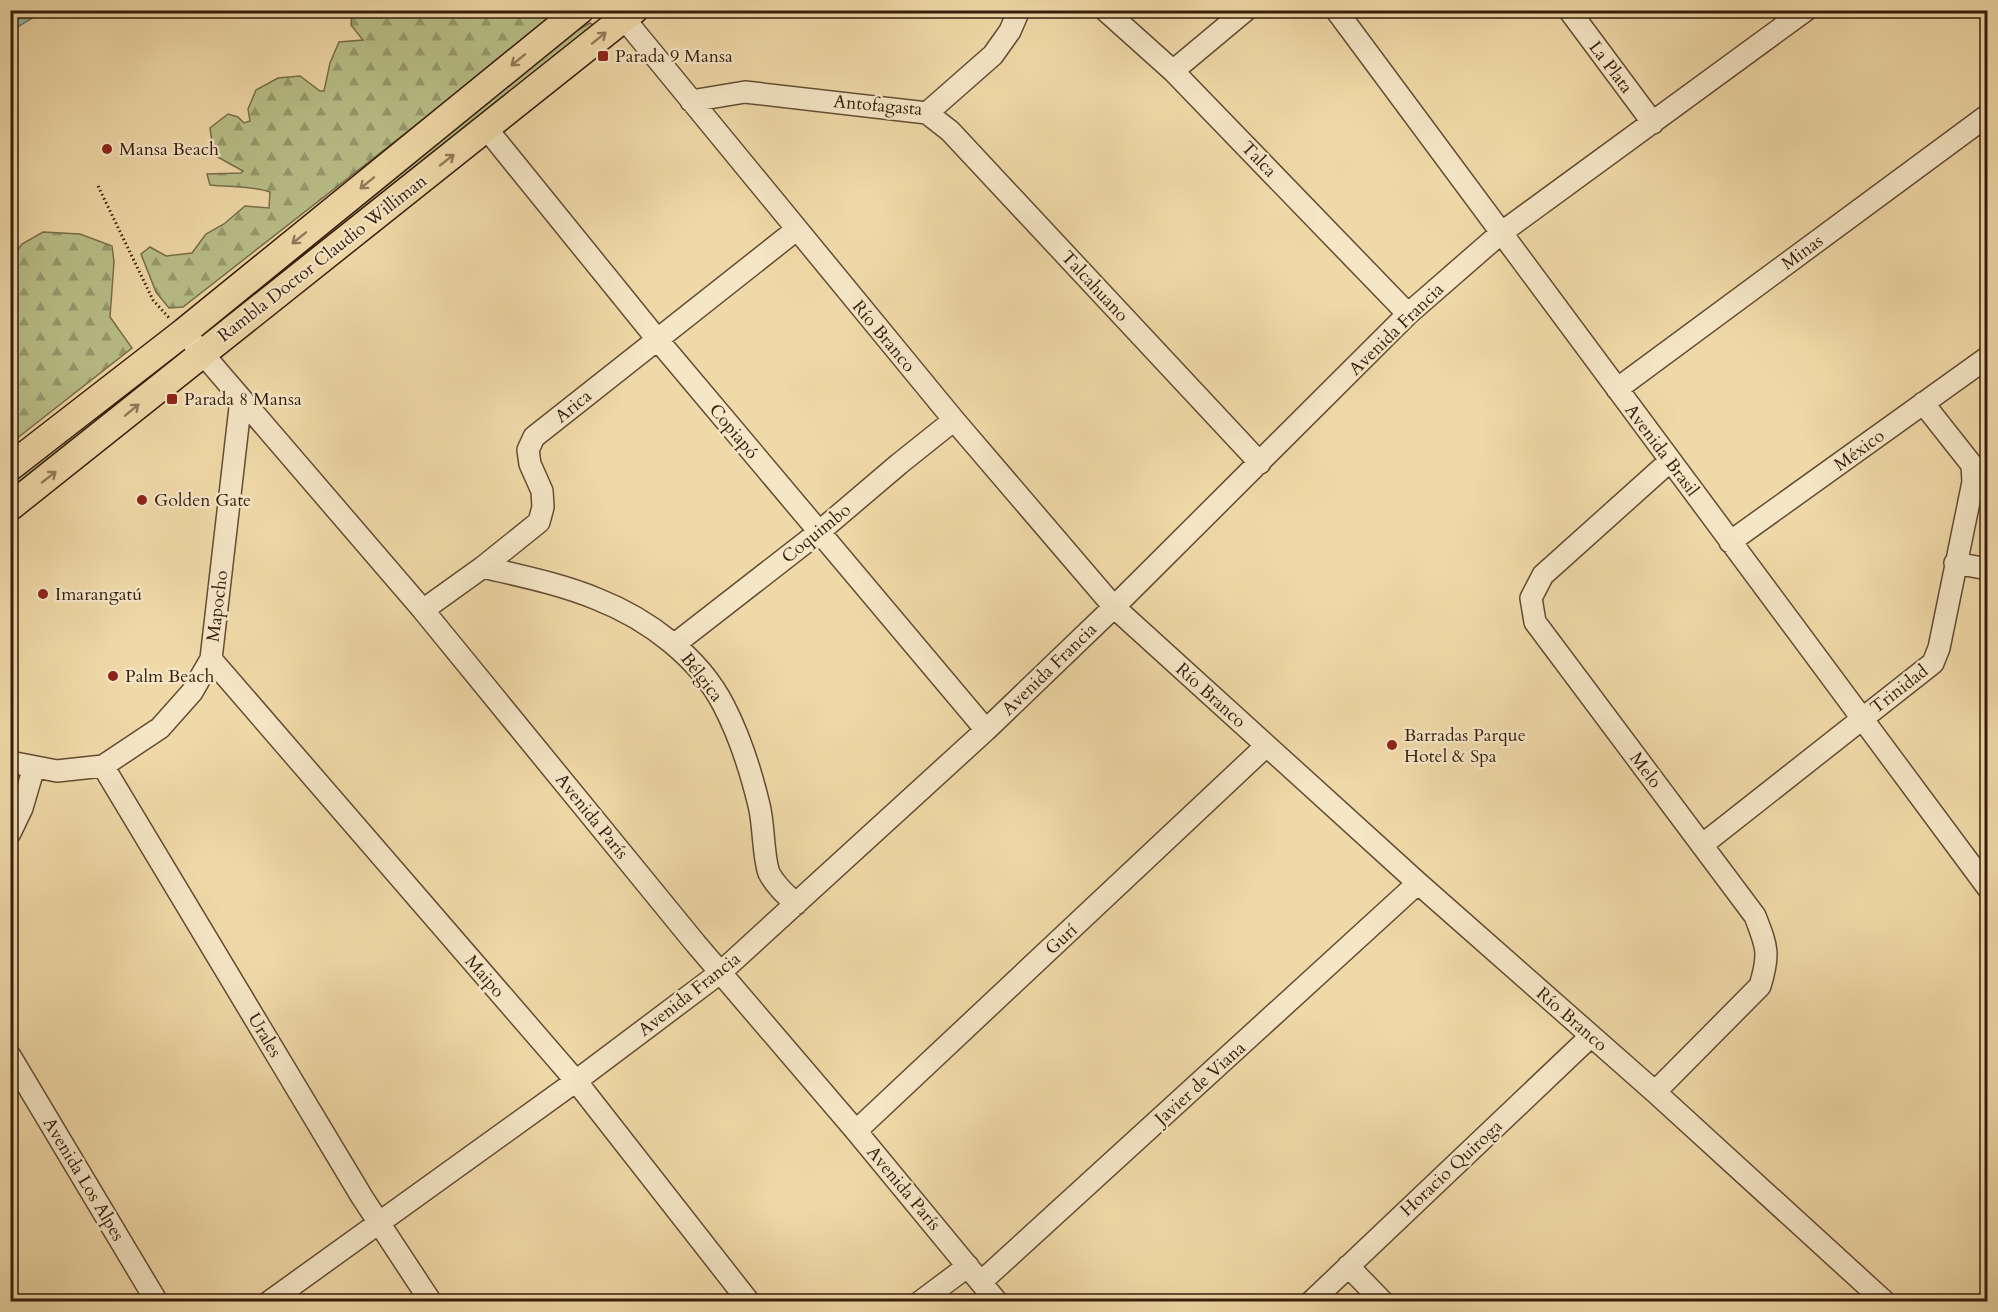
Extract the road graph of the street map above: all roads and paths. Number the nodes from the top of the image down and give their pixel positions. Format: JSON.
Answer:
{"nodes":[{"id":1,"x":580,"y":10,"type":"edge"},
{"id":2,"x":1019,"y":10,"type":"edge"},
{"id":3,"x":1105,"y":10,"type":"edge"},
{"id":4,"x":1246,"y":10,"type":"edge"},
{"id":5,"x":1336,"y":10,"type":"edge"},
{"id":6,"x":1569,"y":10,"type":"edge"},
{"id":7,"x":1806,"y":10,"type":"edge"},
{"id":8,"x":625,"y":13,"type":"edge"},
{"id":9,"x":1173,"y":71,"type":"junction"},
{"id":10,"x":691,"y":101,"type":"junction"},
{"id":11,"x":927,"y":112,"type":"junction"},
{"id":12,"x":1988,"y":115,"type":"edge"},
{"id":13,"x":1653,"y":123,"type":"junction"},
{"id":14,"x":486,"y":129,"type":"junction"},
{"id":15,"x":98,"y":186,"type":"dead end"},
{"id":16,"x":796,"y":230,"type":"junction"},
{"id":17,"x":1501,"y":233,"type":"junction"},
{"id":18,"x":1408,"y":314,"type":"junction"},
{"id":19,"x":184,"y":332,"type":"junction"},
{"id":20,"x":657,"y":339,"type":"junction"},
{"id":21,"x":203,"y":353,"type":"junction"},
{"id":22,"x":1988,"y":357,"type":"edge"},
{"id":23,"x":1617,"y":389,"type":"junction"},
{"id":24,"x":241,"y":399,"type":"junction"},
{"id":25,"x":1923,"y":403,"type":"junction"},
{"id":26,"x":954,"y":420,"type":"junction"},
{"id":27,"x":1670,"y":461,"type":"junction"},
{"id":28,"x":1260,"y":463,"type":"junction"},
{"id":29,"x":10,"y":467,"type":"edge"},
{"id":30,"x":10,"y":507,"type":"edge"},
{"id":31,"x":819,"y":532,"type":"junction"},
{"id":32,"x":1730,"y":542,"type":"junction"},
{"id":33,"x":1955,"y":563,"type":"junction"},
{"id":34,"x":483,"y":567,"type":"junction"},
{"id":35,"x":1988,"y":569,"type":"edge"},
{"id":36,"x":1114,"y":607,"type":"junction"},
{"id":37,"x":423,"y":610,"type":"junction"},
{"id":38,"x":675,"y":644,"type":"junction"},
{"id":39,"x":211,"y":659,"type":"junction"},
{"id":40,"x":1862,"y":719,"type":"junction"},
{"id":41,"x":986,"y":730,"type":"junction"},
{"id":42,"x":1266,"y":746,"type":"junction"},
{"id":43,"x":10,"y":762,"type":"edge"},
{"id":44,"x":34,"y":766,"type":"junction"},
{"id":45,"x":103,"y":766,"type":"junction"},
{"id":46,"x":10,"y":833,"type":"edge"},
{"id":47,"x":1702,"y":845,"type":"junction"},
{"id":48,"x":1418,"y":883,"type":"junction"},
{"id":49,"x":1988,"y":888,"type":"edge"},
{"id":50,"x":796,"y":904,"type":"junction"},
{"id":51,"x":721,"y":972,"type":"junction"},
{"id":52,"x":1591,"y":1036,"type":"junction"},
{"id":53,"x":10,"y":1056,"type":"edge"},
{"id":54,"x":576,"y":1081,"type":"junction"},
{"id":55,"x":1655,"y":1092,"type":"junction"},
{"id":56,"x":856,"y":1131,"type":"junction"},
{"id":57,"x":380,"y":1223,"type":"junction"},
{"id":58,"x":1348,"y":1266,"type":"junction"},
{"id":59,"x":975,"y":1274,"type":"junction"},
{"id":60,"x":157,"y":1302,"type":"edge"},
{"id":61,"x":269,"y":1302,"type":"edge"},
{"id":62,"x":430,"y":1302,"type":"edge"},
{"id":63,"x":750,"y":1302,"type":"edge"},
{"id":64,"x":920,"y":1302,"type":"edge"},
{"id":65,"x":997,"y":1302,"type":"edge"},
{"id":66,"x":1311,"y":1302,"type":"edge"},
{"id":67,"x":1383,"y":1302,"type":"edge"},
{"id":68,"x":1885,"y":1302,"type":"edge"}],
"edges":[{"from":1,"to":19,"type":"main road","name":"Rambla Doctor Claudio Williman","one_way":true},
{"from":2,"to":11,"type":"street","name":"Antofagasta"},
{"from":3,"to":9,"type":"street","name":"Talca"},
{"from":4,"to":9,"type":"street"},
{"from":5,"to":17,"type":"street","name":"Avenida Brasil"},
{"from":6,"to":13,"type":"street","name":"La Plata"},
{"from":7,"to":13,"type":"street","name":"Avenida Francia"},
{"from":8,"to":10,"type":"street","name":"Río Branco"},
{"from":14,"to":8,"type":"main road","name":"Rambla Doctor Claudio Williman","one_way":true},
{"from":9,"to":18,"type":"street","name":"Talca"},
{"from":10,"to":11,"type":"street","name":"Antofagasta"},
{"from":10,"to":16,"type":"street","name":"Río Branco"},
{"from":11,"to":28,"type":"street","name":"Talcahuano"},
{"from":12,"to":23,"type":"street","name":"Minas"},
{"from":13,"to":17,"type":"street","name":"Avenida Francia"},
{"from":14,"to":20,"type":"street","name":"Copiapó"},
{"from":21,"to":14,"type":"main road","name":"Rambla Doctor Claudio Williman","one_way":true},
{"from":15,"to":19,"type":"path"},
{"from":16,"to":20,"type":"street","name":"Arica"},
{"from":16,"to":26,"type":"street","name":"Río Branco"},
{"from":17,"to":18,"type":"street","name":"Avenida Francia"},
{"from":17,"to":23,"type":"street","name":"Avenida Brasil"},
{"from":18,"to":28,"type":"street","name":"Avenida Francia"},
{"from":19,"to":21,"type":"street","name":"Avenida París"},
{"from":19,"to":29,"type":"main road","name":"Rambla Doctor Claudio Williman"},
{"from":20,"to":31,"type":"street","name":"Copiapó"},
{"from":20,"to":34,"type":"street","name":"Arica"},
{"from":21,"to":24,"type":"street","name":"Avenida París"},
{"from":30,"to":21,"type":"main road","name":"Rambla Doctor Claudio Williman","one_way":true},
{"from":22,"to":25,"type":"street","name":"México"},
{"from":23,"to":27,"type":"street","name":"Avenida Brasil"},
{"from":24,"to":37,"type":"street","name":"Avenida París"},
{"from":24,"to":39,"type":"street","name":"Mapocho"},
{"from":25,"to":32,"type":"street","name":"México"},
{"from":25,"to":33,"type":"street","name":"Trinidad"},
{"from":26,"to":31,"type":"street","name":"Coquimbo"},
{"from":26,"to":36,"type":"street","name":"Río Branco"},
{"from":27,"to":32,"type":"street","name":"Avenida Brasil"},
{"from":27,"to":47,"type":"street","name":"Melo"},
{"from":28,"to":36,"type":"street","name":"Avenida Francia"},
{"from":31,"to":38,"type":"street","name":"Coquimbo"},
{"from":31,"to":41,"type":"street","name":"Copiapó"},
{"from":32,"to":40,"type":"street","name":"Avenida Brasil"},
{"from":33,"to":35,"type":"street"},
{"from":33,"to":40,"type":"street","name":"Trinidad"},
{"from":34,"to":37,"type":"street","name":"Arica"},
{"from":34,"to":38,"type":"street","name":"Bélgica"},
{"from":36,"to":41,"type":"street","name":"Avenida Francia"},
{"from":36,"to":42,"type":"street","name":"Río Branco"},
{"from":37,"to":51,"type":"street","name":"Avenida París"},
{"from":38,"to":50,"type":"street","name":"Bélgica"},
{"from":39,"to":45,"type":"street","name":"Mapocho"},
{"from":39,"to":54,"type":"street","name":"Maipo"},
{"from":40,"to":47,"type":"street","name":"Trinidad"},
{"from":40,"to":49,"type":"street","name":"Avenida Brasil"},
{"from":41,"to":50,"type":"street","name":"Avenida Francia"},
{"from":42,"to":48,"type":"street","name":"Río Branco"},
{"from":42,"to":56,"type":"street","name":"Gurí"},
{"from":43,"to":44,"type":"street"},
{"from":44,"to":45,"type":"street"},
{"from":44,"to":46,"type":"street"},
{"from":45,"to":57,"type":"street","name":"Urales"},
{"from":47,"to":55,"type":"street","name":"Melo"},
{"from":48,"to":52,"type":"street","name":"Río Branco"},
{"from":48,"to":59,"type":"street","name":"Javier de Viana"},
{"from":50,"to":51,"type":"street","name":"Avenida Francia"},
{"from":51,"to":54,"type":"street","name":"Avenida Francia"},
{"from":51,"to":56,"type":"street","name":"Avenida París"},
{"from":52,"to":55,"type":"street","name":"Río Branco"},
{"from":52,"to":58,"type":"street","name":"Horacio Quiroga"},
{"from":53,"to":60,"type":"street","name":"Avenida Los Alpes"},
{"from":54,"to":57,"type":"street","name":"Avenida Francia"},
{"from":54,"to":63,"type":"street","name":"Maipo"},
{"from":55,"to":68,"type":"street","name":"Río Branco"},
{"from":56,"to":59,"type":"street","name":"Avenida París"},
{"from":57,"to":61,"type":"street","name":"Avenida Francia"},
{"from":57,"to":62,"type":"street","name":"Urales"},
{"from":58,"to":66,"type":"street","name":"Horacio Quiroga"},
{"from":58,"to":67,"type":"street"},
{"from":59,"to":64,"type":"street","name":"Javier de Viana"},
{"from":59,"to":65,"type":"street","name":"Avenida París"}]}
